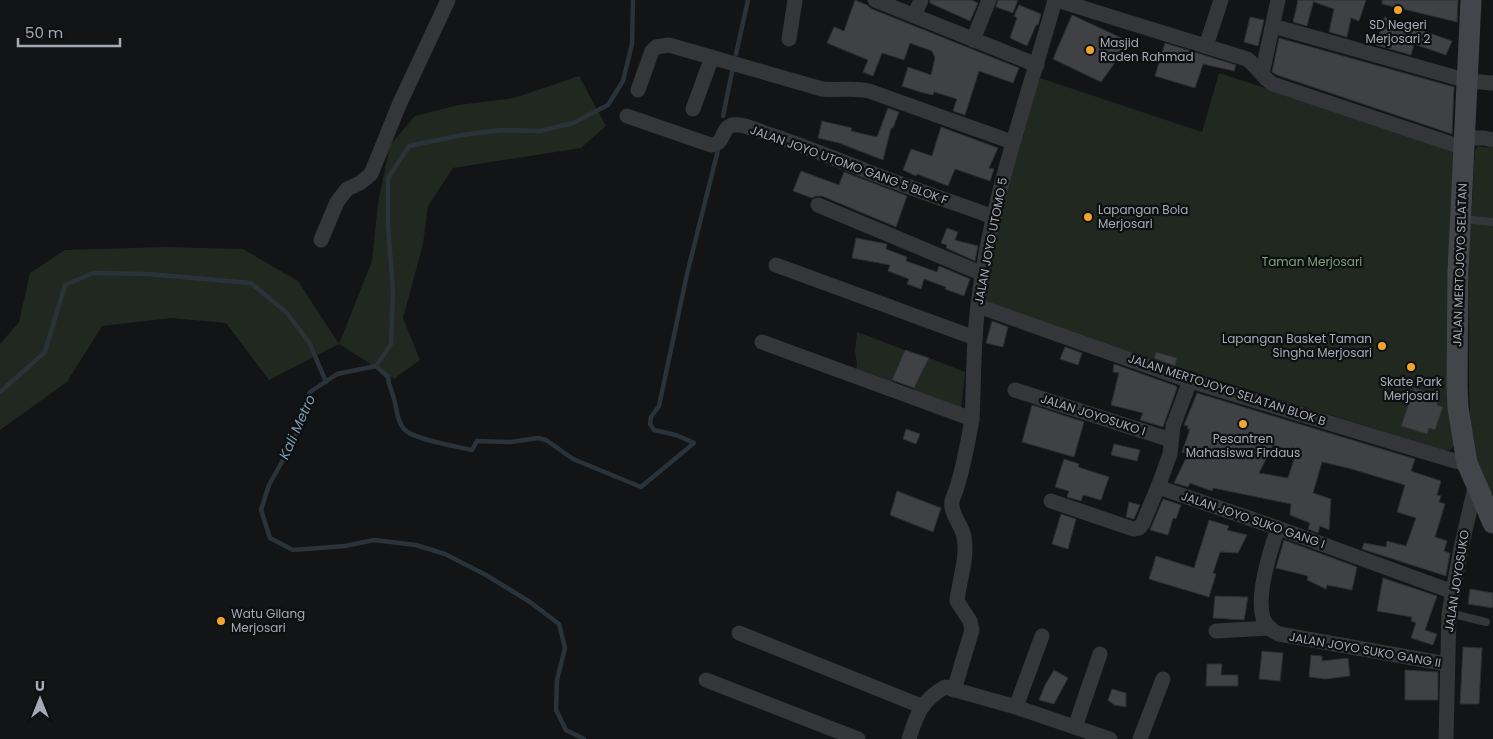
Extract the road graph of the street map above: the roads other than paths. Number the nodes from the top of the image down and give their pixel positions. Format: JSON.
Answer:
{"nodes":[{"id":1,"x":448,"y":0,"type":"edge"},
{"id":2,"x":795,"y":0,"type":"edge"},
{"id":3,"x":875,"y":0,"type":"edge"},
{"id":4,"x":920,"y":0,"type":"edge"},
{"id":5,"x":989,"y":0,"type":"edge"},
{"id":6,"x":1056,"y":0,"type":"edge"},
{"id":7,"x":1221,"y":0,"type":"edge"},
{"id":8,"x":1278,"y":0,"type":"edge"},
{"id":9,"x":1471,"y":0,"type":"edge"},
{"id":10,"x":914,"y":16,"type":"junction"},
{"id":11,"x":1273,"y":26,"type":"junction"},
{"id":12,"x":788,"y":38,"type":"dead end"},
{"id":13,"x":973,"y":40,"type":"junction"},
{"id":14,"x":1206,"y":46,"type":"junction"},
{"id":15,"x":712,"y":57,"type":"junction"},
{"id":16,"x":1037,"y":65,"type":"junction"},
{"id":17,"x":1262,"y":74,"type":"junction"},
{"id":18,"x":1468,"y":81,"type":"junction"},
{"id":19,"x":1493,"y":83,"type":"edge"},
{"id":20,"x":638,"y":90,"type":"dead end"},
{"id":21,"x":693,"y":109,"type":"dead end"},
{"id":22,"x":628,"y":116,"type":"dead end"},
{"id":23,"x":1493,"y":140,"type":"edge"},
{"id":24,"x":1012,"y":142,"type":"junction"},
{"id":25,"x":1464,"y":143,"type":"junction"},
{"id":26,"x":818,"y":205,"type":"dead end"},
{"id":27,"x":994,"y":217,"type":"junction"},
{"id":28,"x":1460,"y":219,"type":"junction"},
{"id":29,"x":1493,"y":222,"type":"edge"},
{"id":30,"x":321,"y":240,"type":"dead end"},
{"id":31,"x":776,"y":265,"type":"dead end"},
{"id":32,"x":983,"y":274,"type":"junction"},
{"id":33,"x":983,"y":308,"type":"junction"},
{"id":34,"x":975,"y":338,"type":"junction"},
{"id":35,"x":762,"y":342,"type":"dead end"},
{"id":36,"x":1190,"y":381,"type":"junction"},
{"id":37,"x":1014,"y":390,"type":"dead end"},
{"id":38,"x":972,"y":419,"type":"junction"},
{"id":39,"x":1171,"y":440,"type":"junction"},
{"id":40,"x":1467,"y":463,"type":"junction"},
{"id":41,"x":1476,"y":483,"type":"junction"},
{"id":42,"x":1158,"y":487,"type":"junction"},
{"id":43,"x":1051,"y":501,"type":"dead end"},
{"id":44,"x":1493,"y":523,"type":"edge"},
{"id":45,"x":1278,"y":528,"type":"junction"},
{"id":46,"x":1453,"y":592,"type":"junction"},
{"id":47,"x":1449,"y":613,"type":"junction"},
{"id":48,"x":1486,"y":622,"type":"dead end"},
{"id":49,"x":1270,"y":628,"type":"junction"},
{"id":50,"x":1216,"y":631,"type":"dead end"},
{"id":51,"x":739,"y":633,"type":"dead end"},
{"id":52,"x":1042,"y":636,"type":"dead end"},
{"id":53,"x":1100,"y":654,"type":"dead end"},
{"id":54,"x":1447,"y":664,"type":"junction"},
{"id":55,"x":1162,"y":679,"type":"dead end"},
{"id":56,"x":706,"y":680,"type":"dead end"},
{"id":57,"x":954,"y":690,"type":"junction"},
{"id":58,"x":921,"y":706,"type":"junction"},
{"id":59,"x":1016,"y":707,"type":"junction"},
{"id":60,"x":1075,"y":727,"type":"junction"},
{"id":61,"x":858,"y":739,"type":"edge"},
{"id":62,"x":909,"y":739,"type":"edge"},
{"id":63,"x":1110,"y":739,"type":"edge"},
{"id":64,"x":1140,"y":739,"type":"edge"},
{"id":65,"x":1446,"y":739,"type":"edge"}],
"edges":[{"from":1,"to":30,"type":"street"},
{"from":2,"to":12,"type":"street"},
{"from":3,"to":10,"type":"street"},
{"from":4,"to":10,"type":"street"},
{"from":5,"to":13,"type":"street"},
{"from":6,"to":14,"type":"street"},
{"from":6,"to":16,"type":"street","name":"JALAN JOYO UTOMO 5"},
{"from":7,"to":14,"type":"street"},
{"from":8,"to":11,"type":"street"},
{"from":9,"to":18,"type":"main road","name":"JALAN MERTOJOYO SELATAN"},
{"from":10,"to":13,"type":"street"},
{"from":11,"to":17,"type":"street"},
{"from":11,"to":18,"type":"street"},
{"from":13,"to":16,"type":"street"},
{"from":14,"to":17,"type":"street"},
{"from":15,"to":20,"type":"street"},
{"from":15,"to":21,"type":"street"},
{"from":15,"to":24,"type":"street"},
{"from":16,"to":24,"type":"street","name":"JALAN JOYO UTOMO 5"},
{"from":17,"to":25,"type":"street"},
{"from":18,"to":19,"type":"street"},
{"from":18,"to":25,"type":"main road","name":"JALAN MERTOJOYO SELATAN"},
{"from":22,"to":27,"type":"street","name":"JALAN JOYO UTOMO GANG 5 BLOK F"},
{"from":23,"to":25,"type":"street"},
{"from":24,"to":27,"type":"street","name":"JALAN JOYO UTOMO 5"},
{"from":25,"to":28,"type":"main road","name":"JALAN MERTOJOYO SELATAN"},
{"from":26,"to":32,"type":"street"},
{"from":27,"to":32,"type":"street","name":"JALAN JOYO UTOMO 5"},
{"from":28,"to":29,"type":"lane"},
{"from":28,"to":40,"type":"main road","name":"JALAN MERTOJOYO SELATAN"},
{"from":31,"to":34,"type":"street"},
{"from":32,"to":33,"type":"street","name":"JALAN JOYO UTOMO 5"},
{"from":33,"to":34,"type":"street","name":"JALAN JOYO UTOMO 5"},
{"from":33,"to":36,"type":"street","name":"JALAN MERTOJOYO SELATAN BLOK B"},
{"from":34,"to":38,"type":"street","name":"JALAN JOYO UTOMO 5"},
{"from":35,"to":38,"type":"street"},
{"from":36,"to":39,"type":"street"},
{"from":36,"to":40,"type":"street","name":"JALAN MERTOJOYO SELATAN BLOK B"},
{"from":37,"to":39,"type":"street","name":"JALAN JOYOSUKO I"},
{"from":38,"to":57,"type":"street","name":"JALAN JOYO UTOMO 5"},
{"from":39,"to":42,"type":"street"},
{"from":40,"to":41,"type":"main road","name":"JALAN MERTOJOYO SELATAN"},
{"from":41,"to":44,"type":"main road","name":"JALAN MERTOJOYO SELATAN"},
{"from":41,"to":46,"type":"street","name":"JALAN JOYOSUKO"},
{"from":42,"to":43,"type":"street"},
{"from":42,"to":45,"type":"street","name":"JALAN JOYO SUKO GANG I"},
{"from":45,"to":46,"type":"street","name":"JALAN JOYO SUKO GANG I"},
{"from":45,"to":49,"type":"street"},
{"from":46,"to":47,"type":"street","name":"JALAN JOYOSUKO"},
{"from":47,"to":48,"type":"lane"},
{"from":47,"to":54,"type":"street","name":"JALAN JOYOSUKO"},
{"from":49,"to":50,"type":"street"},
{"from":49,"to":54,"type":"street","name":"JALAN JOYO SUKO GANG II"},
{"from":51,"to":58,"type":"street"},
{"from":52,"to":59,"type":"street"},
{"from":53,"to":60,"type":"street"},
{"from":54,"to":65,"type":"street","name":"JALAN JOYOSUKO"},
{"from":55,"to":64,"type":"street"},
{"from":56,"to":61,"type":"street"},
{"from":57,"to":58,"type":"street"},
{"from":57,"to":59,"type":"street"},
{"from":58,"to":62,"type":"street"},
{"from":59,"to":60,"type":"street"},
{"from":60,"to":63,"type":"street"}]}
